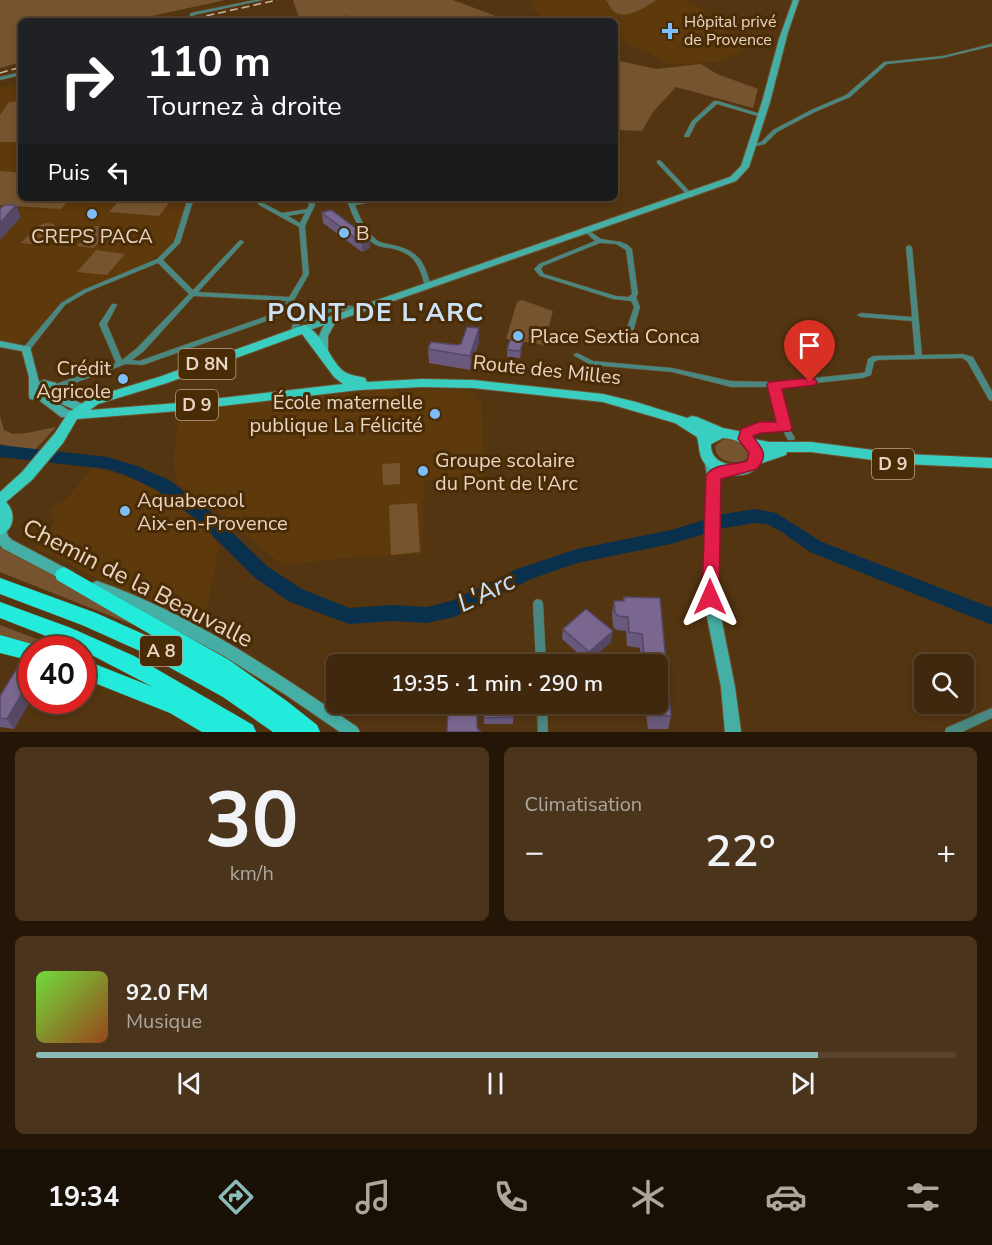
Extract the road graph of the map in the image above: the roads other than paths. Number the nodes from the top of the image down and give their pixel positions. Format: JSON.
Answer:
{"nodes":[{"id":1,"x":261,"y":0,"type":"edge"},
{"id":2,"x":796,"y":0,"type":"edge"},
{"id":3,"x":190,"y":18,"type":"edge"},
{"id":4,"x":992,"y":45,"type":"edge"},
{"id":5,"x":18,"y":74,"type":"edge"},
{"id":6,"x":0,"y":79,"type":"edge"},
{"id":7,"x":761,"y":115,"type":"junction"},
{"id":8,"x":687,"y":136,"type":"dead end"},
{"id":9,"x":752,"y":145,"type":"junction"},
{"id":10,"x":658,"y":162,"type":"dead end"},
{"id":11,"x":691,"y":196,"type":"junction"},
{"id":12,"x":190,"y":201,"type":"edge"},
{"id":13,"x":258,"y":201,"type":"edge"},
{"id":14,"x":311,"y":201,"type":"edge"},
{"id":15,"x":351,"y":201,"type":"edge"},
{"id":16,"x":310,"y":210,"type":"junction"},
{"id":17,"x":281,"y":215,"type":"junction"},
{"id":18,"x":303,"y":226,"type":"junction"},
{"id":19,"x":588,"y":232,"type":"junction"},
{"id":20,"x":599,"y":241,"type":"junction"},
{"id":21,"x":241,"y":242,"type":"dead end"},
{"id":22,"x":909,"y":247,"type":"dead end"},
{"id":23,"x":159,"y":260,"type":"junction"},
{"id":24,"x":428,"y":286,"type":"junction"},
{"id":25,"x":193,"y":294,"type":"junction"},
{"id":26,"x":633,"y":297,"type":"junction"},
{"id":27,"x":291,"y":299,"type":"junction"},
{"id":28,"x":114,"y":305,"type":"dead end"},
{"id":29,"x":358,"y":310,"type":"junction"},
{"id":30,"x":861,"y":315,"type":"dead end"},
{"id":31,"x":333,"y":319,"type":"junction"},
{"id":32,"x":916,"y":319,"type":"junction"},
{"id":33,"x":299,"y":331,"type":"junction"},
{"id":34,"x":628,"y":337,"type":"dead end"},
{"id":35,"x":0,"y":344,"type":"edge"},
{"id":36,"x":26,"y":349,"type":"junction"},
{"id":37,"x":323,"y":352,"type":"junction"},
{"id":38,"x":577,"y":355,"type":"dead end"},
{"id":39,"x":919,"y":357,"type":"junction"},
{"id":40,"x":123,"y":363,"type":"junction"},
{"id":41,"x":337,"y":372,"type":"junction"},
{"id":42,"x":361,"y":383,"type":"junction"},
{"id":43,"x":774,"y":385,"type":"junction"},
{"id":44,"x":43,"y":388,"type":"junction"},
{"id":45,"x":549,"y":389,"type":"junction"},
{"id":46,"x":315,"y":390,"type":"junction"},
{"id":47,"x":992,"y":398,"type":"edge"},
{"id":48,"x":78,"y":413,"type":"junction"},
{"id":49,"x":98,"y":416,"type":"junction"},
{"id":50,"x":785,"y":428,"type":"junction"},
{"id":51,"x":720,"y":433,"type":"junction"},
{"id":52,"x":61,"y":436,"type":"junction"},
{"id":53,"x":746,"y":438,"type":"junction"},
{"id":54,"x":791,"y":438,"type":"dead end"},
{"id":55,"x":705,"y":442,"type":"junction"},
{"id":56,"x":756,"y":460,"type":"junction"},
{"id":57,"x":992,"y":463,"type":"edge"},
{"id":58,"x":992,"y":471,"type":"edge"},
{"id":59,"x":712,"y":474,"type":"junction"},
{"id":60,"x":3,"y":500,"type":"edge"},
{"id":61,"x":1,"y":529,"type":"edge"},
{"id":62,"x":64,"y":574,"type":"junction"},
{"id":63,"x":6,"y":588,"type":"edge"},
{"id":64,"x":538,"y":603,"type":"dead end"},
{"id":65,"x":0,"y":610,"type":"edge"},
{"id":66,"x":0,"y":644,"type":"edge"},
{"id":67,"x":18,"y":648,"type":"edge"},
{"id":68,"x":541,"y":654,"type":"edge"},
{"id":69,"x":96,"y":674,"type":"edge"},
{"id":70,"x":992,"y":713,"type":"edge"},
{"id":71,"x":542,"y":714,"type":"edge"},
{"id":72,"x":956,"y":730,"type":"edge"},
{"id":73,"x":222,"y":732,"type":"edge"},
{"id":74,"x":245,"y":732,"type":"edge"},
{"id":75,"x":291,"y":732,"type":"edge"},
{"id":76,"x":309,"y":732,"type":"edge"},
{"id":77,"x":352,"y":732,"type":"edge"},
{"id":78,"x":543,"y":732,"type":"edge"},
{"id":79,"x":733,"y":732,"type":"edge"}],
"edges":[{"from":1,"to":3,"type":"street"},
{"from":2,"to":7,"type":"main road","number":"D 8N"},
{"from":4,"to":9,"type":"street"},
{"from":5,"to":6,"type":"street"},
{"from":7,"to":8,"type":"street"},
{"from":7,"to":9,"type":"main road","number":"D 8N"},
{"from":9,"to":11,"type":"main road","number":"D 8N"},
{"from":10,"to":11,"type":"street"},
{"from":11,"to":19,"type":"main road","number":"D 8N"},
{"from":12,"to":23,"type":"street"},
{"from":13,"to":17,"type":"street"},
{"from":14,"to":16,"type":"street"},
{"from":15,"to":24,"type":"street"},
{"from":16,"to":17,"type":"street"},
{"from":16,"to":18,"type":"street"},
{"from":17,"to":18,"type":"street"},
{"from":18,"to":27,"type":"street"},
{"from":19,"to":20,"type":"street"},
{"from":19,"to":24,"type":"main road","number":"D 8N"},
{"from":20,"to":26,"type":"street"},
{"from":20,"to":26,"type":"street"},
{"from":21,"to":25,"type":"street"},
{"from":22,"to":32,"type":"street"},
{"from":23,"to":25,"type":"street"},
{"from":23,"to":36,"type":"street"},
{"from":24,"to":29,"type":"main road","number":"D 8N"},
{"from":25,"to":27,"type":"street"},
{"from":25,"to":40,"type":"street"},
{"from":26,"to":34,"type":"street"},
{"from":27,"to":40,"type":"street"},
{"from":28,"to":40,"type":"street"},
{"from":29,"to":31,"type":"main road","number":"D 8N"},
{"from":29,"to":33,"type":"street"},
{"from":30,"to":32,"type":"street"},
{"from":31,"to":33,"type":"main road","number":"D 8N"},
{"from":31,"to":37,"type":"main road"},
{"from":32,"to":39,"type":"street"},
{"from":33,"to":37,"type":"main road"},
{"from":33,"to":48,"type":"main road","number":"D 8N"},
{"from":35,"to":36,"type":"main road"},
{"from":36,"to":44,"type":"main road"},
{"from":37,"to":41,"type":"main road"},
{"from":38,"to":43,"type":"street"},
{"from":39,"to":43,"type":"street"},
{"from":39,"to":47,"type":"street"},
{"from":40,"to":44,"type":"street"},
{"from":41,"to":42,"type":"main road"},
{"from":41,"to":46,"type":"main road"},
{"from":42,"to":45,"type":"main road","name":"Route des Milles","number":"D 9"},
{"from":42,"to":46,"type":"main road","number":"D 9"},
{"from":43,"to":50,"type":"street"},
{"from":44,"to":48,"type":"main road"},
{"from":45,"to":51,"type":"main road","name":"Route des Milles","number":"D 9"},
{"from":45,"to":55,"type":"main road","name":"Route des Milles","number":"D 9"},
{"from":46,"to":49,"type":"main road","number":"D 9"},
{"from":48,"to":49,"type":"main road","number":"D 9"},
{"from":48,"to":52,"type":"main road"},
{"from":49,"to":52,"type":"main road"},
{"from":50,"to":53,"type":"street"},
{"from":50,"to":54,"type":"street"},
{"from":51,"to":53,"type":"main road"},
{"from":51,"to":55,"type":"main road"},
{"from":52,"to":60,"type":"main road"},
{"from":53,"to":56,"type":"main road"},
{"from":53,"to":57,"type":"main road","number":"D 9"},
{"from":55,"to":59,"type":"main road"},
{"from":56,"to":58,"type":"main road","number":"D 9"},
{"from":56,"to":59,"type":"main road"},
{"from":59,"to":79,"type":"main road"},
{"from":60,"to":61,"type":"main road"},
{"from":61,"to":62,"type":"main road","name":"Chemin de la Beauvalle"},
{"from":62,"to":76,"type":"highway"},
{"from":62,"to":77,"type":"main road","name":"Chemin de la Beauvalle"},
{"from":63,"to":75,"type":"highway","number":"A 8"},
{"from":64,"to":68,"type":"street"},
{"from":65,"to":74,"type":"highway","number":"A 8"},
{"from":66,"to":67,"type":"highway"},
{"from":69,"to":73,"type":"highway"},
{"from":70,"to":72,"type":"street"},
{"from":71,"to":78,"type":"street"}]}
